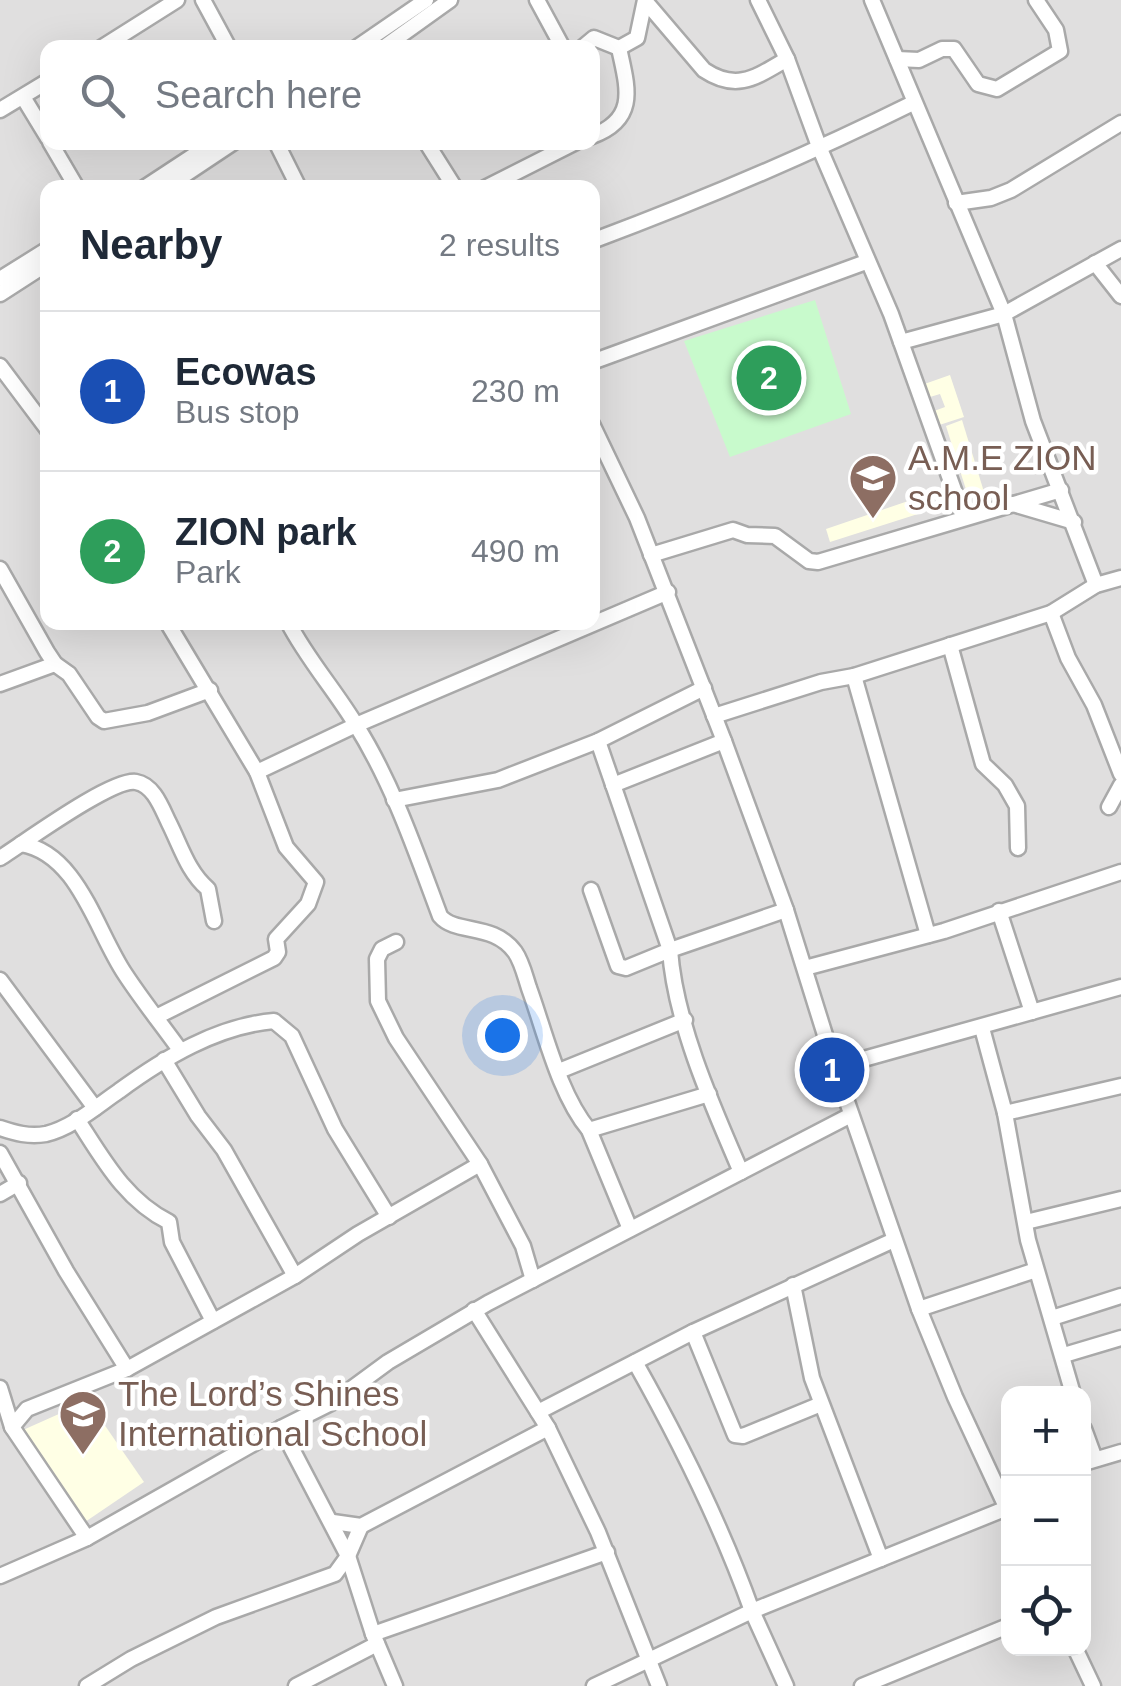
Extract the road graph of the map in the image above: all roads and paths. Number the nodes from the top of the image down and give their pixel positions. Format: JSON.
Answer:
{"nodes":[{"id":1,"x":176,"y":0,"type":"edge"},
{"id":2,"x":202,"y":0,"type":"edge"},
{"id":3,"x":426,"y":0,"type":"edge"},
{"id":4,"x":450,"y":0,"type":"edge"},
{"id":5,"x":537,"y":0,"type":"edge"},
{"id":6,"x":758,"y":0,"type":"edge"},
{"id":7,"x":872,"y":0,"type":"edge"},
{"id":8,"x":1036,"y":0,"type":"edge"},
{"id":9,"x":646,"y":1,"type":"edge"},
{"id":10,"x":114,"y":40,"type":"edge"},
{"id":11,"x":224,"y":40,"type":"edge"},
{"id":12,"x":371,"y":40,"type":"edge"},
{"id":13,"x":394,"y":40,"type":"edge"},
{"id":14,"x":560,"y":40,"type":"edge"},
{"id":15,"x":600,"y":40,"type":"edge"},
{"id":16,"x":619,"y":48,"type":"junction"},
{"id":17,"x":896,"y":58,"type":"junction"},
{"id":18,"x":787,"y":59,"type":"junction"},
{"id":19,"x":40,"y":86,"type":"edge"},
{"id":20,"x":23,"y":97,"type":"junction"},
{"id":21,"x":913,"y":103,"type":"junction"},
{"id":22,"x":0,"y":110,"type":"edge"},
{"id":23,"x":1121,"y":124,"type":"edge"},
{"id":24,"x":40,"y":125,"type":"edge"},
{"id":25,"x":600,"y":133,"type":"edge"},
{"id":26,"x":820,"y":149,"type":"junction"},
{"id":27,"x":55,"y":150,"type":"edge"},
{"id":28,"x":202,"y":150,"type":"edge"},
{"id":29,"x":222,"y":150,"type":"edge"},
{"id":30,"x":280,"y":150,"type":"edge"},
{"id":31,"x":431,"y":150,"type":"edge"},
{"id":32,"x":560,"y":150,"type":"edge"},
{"id":33,"x":72,"y":180,"type":"edge"},
{"id":34,"x":156,"y":180,"type":"edge"},
{"id":35,"x":177,"y":180,"type":"edge"},
{"id":36,"x":295,"y":180,"type":"edge"},
{"id":37,"x":450,"y":180,"type":"edge"},
{"id":38,"x":502,"y":180,"type":"edge"},
{"id":39,"x":956,"y":202,"type":"junction"},
{"id":40,"x":856,"y":235,"type":"junction"},
{"id":41,"x":600,"y":238,"type":"edge"},
{"id":42,"x":1121,"y":248,"type":"edge"},
{"id":43,"x":40,"y":254,"type":"edge"},
{"id":44,"x":866,"y":262,"type":"junction"},
{"id":45,"x":1095,"y":262,"type":"junction"},
{"id":46,"x":40,"y":268,"type":"edge"},
{"id":47,"x":845,"y":270,"type":"junction"},
{"id":48,"x":0,"y":279,"type":"edge"},
{"id":49,"x":0,"y":294,"type":"edge"},
{"id":50,"x":1121,"y":296,"type":"edge"},
{"id":51,"x":1004,"y":314,"type":"junction"},
{"id":52,"x":901,"y":342,"type":"junction"},
{"id":53,"x":600,"y":359,"type":"edge"},
{"id":54,"x":0,"y":366,"type":"edge"},
{"id":55,"x":40,"y":419,"type":"edge"},
{"id":56,"x":600,"y":449,"type":"edge"},
{"id":57,"x":1061,"y":490,"type":"junction"},
{"id":58,"x":1013,"y":504,"type":"junction"},
{"id":59,"x":964,"y":518,"type":"junction"},
{"id":60,"x":1074,"y":522,"type":"junction"},
{"id":61,"x":651,"y":555,"type":"junction"},
{"id":62,"x":0,"y":569,"type":"edge"},
{"id":63,"x":1121,"y":578,"type":"edge"},
{"id":64,"x":1096,"y":586,"type":"junction"},
{"id":65,"x":668,"y":592,"type":"junction"},
{"id":66,"x":1051,"y":612,"type":"junction"},
{"id":67,"x":600,"y":621,"type":"edge"},
{"id":68,"x":172,"y":630,"type":"edge"},
{"id":69,"x":293,"y":630,"type":"edge"},
{"id":70,"x":579,"y":630,"type":"edge"},
{"id":71,"x":950,"y":645,"type":"junction"},
{"id":72,"x":55,"y":664,"type":"junction"},
{"id":73,"x":854,"y":676,"type":"junction"},
{"id":74,"x":0,"y":684,"type":"edge"},
{"id":75,"x":704,"y":688,"type":"junction"},
{"id":76,"x":210,"y":690,"type":"junction"},
{"id":77,"x":714,"y":716,"type":"junction"},
{"id":78,"x":356,"y":725,"type":"junction"},
{"id":79,"x":598,"y":740,"type":"junction"},
{"id":80,"x":724,"y":741,"type":"junction"},
{"id":81,"x":257,"y":772,"type":"junction"},
{"id":82,"x":1121,"y":774,"type":"edge"},
{"id":83,"x":613,"y":785,"type":"junction"},
{"id":84,"x":1121,"y":785,"type":"edge"},
{"id":85,"x":394,"y":800,"type":"junction"},
{"id":86,"x":1109,"y":807,"type":"dead end"},
{"id":87,"x":41,"y":840,"type":"junction"},
{"id":88,"x":1018,"y":848,"type":"dead end"},
{"id":89,"x":0,"y":858,"type":"edge"},
{"id":90,"x":1121,"y":872,"type":"edge"},
{"id":91,"x":591,"y":890,"type":"dead end"},
{"id":92,"x":786,"y":910,"type":"junction"},
{"id":93,"x":999,"y":911,"type":"junction"},
{"id":94,"x":214,"y":921,"type":"dead end"},
{"id":95,"x":928,"y":935,"type":"junction"},
{"id":96,"x":396,"y":942,"type":"dead end"},
{"id":97,"x":670,"y":950,"type":"junction"},
{"id":98,"x":806,"y":968,"type":"junction"},
{"id":99,"x":0,"y":980,"type":"edge"},
{"id":100,"x":1121,"y":987,"type":"edge"},
{"id":101,"x":1032,"y":1012,"type":"junction"},
{"id":102,"x":156,"y":1016,"type":"junction"},
{"id":103,"x":685,"y":1020,"type":"junction"},
{"id":104,"x":982,"y":1028,"type":"junction"},
{"id":105,"x":180,"y":1050,"type":"junction"},
{"id":106,"x":164,"y":1060,"type":"junction"},
{"id":107,"x":835,"y":1067,"type":"junction"},
{"id":108,"x":558,"y":1070,"type":"junction"},
{"id":109,"x":1121,"y":1086,"type":"edge"},
{"id":110,"x":709,"y":1094,"type":"junction"},
{"id":111,"x":95,"y":1108,"type":"junction"},
{"id":112,"x":1005,"y":1113,"type":"junction"},
{"id":113,"x":851,"y":1114,"type":"junction"},
{"id":114,"x":77,"y":1119,"type":"junction"},
{"id":115,"x":0,"y":1128,"type":"edge"},
{"id":116,"x":589,"y":1130,"type":"junction"},
{"id":117,"x":0,"y":1153,"type":"edge"},
{"id":118,"x":480,"y":1164,"type":"junction"},
{"id":119,"x":741,"y":1172,"type":"junction"},
{"id":120,"x":19,"y":1183,"type":"junction"},
{"id":121,"x":0,"y":1194,"type":"edge"},
{"id":122,"x":1121,"y":1199,"type":"edge"},
{"id":123,"x":389,"y":1216,"type":"junction"},
{"id":124,"x":1026,"y":1222,"type":"junction"},
{"id":125,"x":630,"y":1230,"type":"junction"},
{"id":126,"x":894,"y":1240,"type":"junction"},
{"id":127,"x":1036,"y":1270,"type":"junction"},
{"id":128,"x":295,"y":1276,"type":"junction"},
{"id":129,"x":533,"y":1280,"type":"junction"},
{"id":130,"x":793,"y":1285,"type":"junction"},
{"id":131,"x":1121,"y":1296,"type":"edge"},
{"id":132,"x":919,"y":1309,"type":"junction"},
{"id":133,"x":474,"y":1310,"type":"junction"},
{"id":134,"x":1052,"y":1318,"type":"junction"},
{"id":135,"x":213,"y":1320,"type":"junction"},
{"id":136,"x":693,"y":1332,"type":"junction"},
{"id":137,"x":1121,"y":1338,"type":"edge"},
{"id":138,"x":1064,"y":1355,"type":"junction"},
{"id":139,"x":635,"y":1362,"type":"junction"},
{"id":140,"x":127,"y":1369,"type":"junction"},
{"id":141,"x":1071,"y":1386,"type":"edge"},
{"id":142,"x":0,"y":1388,"type":"edge"},
{"id":143,"x":821,"y":1404,"type":"junction"},
{"id":144,"x":538,"y":1412,"type":"junction"},
{"id":145,"x":12,"y":1428,"type":"junction"},
{"id":146,"x":281,"y":1428,"type":"junction"},
{"id":147,"x":548,"y":1428,"type":"junction"},
{"id":148,"x":1121,"y":1452,"type":"edge"},
{"id":149,"x":1091,"y":1461,"type":"edge"},
{"id":150,"x":1001,"y":1483,"type":"edge"},
{"id":151,"x":1001,"y":1513,"type":"edge"},
{"id":152,"x":332,"y":1522,"type":"junction"},
{"id":153,"x":361,"y":1526,"type":"junction"},
{"id":154,"x":87,"y":1538,"type":"junction"},
{"id":155,"x":607,"y":1552,"type":"junction"},
{"id":156,"x":348,"y":1556,"type":"junction"},
{"id":157,"x":881,"y":1560,"type":"junction"},
{"id":158,"x":335,"y":1574,"type":"junction"},
{"id":159,"x":0,"y":1576,"type":"edge"},
{"id":160,"x":359,"y":1591,"type":"junction"},
{"id":161,"x":752,"y":1611,"type":"junction"},
{"id":162,"x":734,"y":1618,"type":"junction"},
{"id":163,"x":1001,"y":1629,"type":"edge"},
{"id":164,"x":763,"y":1635,"type":"junction"},
{"id":165,"x":375,"y":1639,"type":"junction"},
{"id":166,"x":1079,"y":1656,"type":"edge"},
{"id":167,"x":649,"y":1657,"type":"junction"},
{"id":168,"x":96,"y":1684,"type":"edge"},
{"id":169,"x":296,"y":1686,"type":"edge"},
{"id":170,"x":396,"y":1686,"type":"edge"},
{"id":171,"x":594,"y":1686,"type":"edge"},
{"id":172,"x":659,"y":1686,"type":"edge"},
{"id":173,"x":786,"y":1686,"type":"edge"},
{"id":174,"x":862,"y":1686,"type":"edge"},
{"id":175,"x":1092,"y":1686,"type":"edge"}],
"edges":[{"from":1,"to":10,"type":"street"},
{"from":2,"to":11,"type":"street"},
{"from":3,"to":12,"type":"street"},
{"from":4,"to":13,"type":"street"},
{"from":5,"to":14,"type":"street"},
{"from":6,"to":18,"type":"street"},
{"from":7,"to":17,"type":"street"},
{"from":8,"to":17,"type":"street"},
{"from":9,"to":16,"type":"street"},
{"from":9,"to":18,"type":"street"},
{"from":15,"to":16,"type":"street"},
{"from":16,"to":25,"type":"street"},
{"from":17,"to":21,"type":"street"},
{"from":18,"to":26,"type":"street"},
{"from":19,"to":20,"type":"street"},
{"from":20,"to":22,"type":"street"},
{"from":20,"to":24,"type":"street"},
{"from":21,"to":26,"type":"street"},
{"from":21,"to":39,"type":"street"},
{"from":23,"to":39,"type":"street"},
{"from":26,"to":40,"type":"street"},
{"from":26,"to":41,"type":"street"},
{"from":27,"to":33,"type":"street"},
{"from":28,"to":34,"type":"street"},
{"from":29,"to":35,"type":"street"},
{"from":30,"to":36,"type":"street"},
{"from":31,"to":37,"type":"street"},
{"from":32,"to":38,"type":"street"},
{"from":39,"to":51,"type":"street"},
{"from":40,"to":44,"type":"street"},
{"from":40,"to":47,"type":"street"},
{"from":42,"to":45,"type":"street"},
{"from":43,"to":48,"type":"street"},
{"from":44,"to":47,"type":"street"},
{"from":44,"to":52,"type":"street"},
{"from":45,"to":50,"type":"street"},
{"from":45,"to":51,"type":"street"},
{"from":46,"to":49,"type":"street"},
{"from":47,"to":53,"type":"street"},
{"from":51,"to":52,"type":"street"},
{"from":51,"to":57,"type":"street"},
{"from":52,"to":59,"type":"street"},
{"from":54,"to":55,"type":"street"},
{"from":56,"to":61,"type":"street"},
{"from":57,"to":58,"type":"street"},
{"from":57,"to":60,"type":"street"},
{"from":58,"to":59,"type":"street"},
{"from":58,"to":60,"type":"street"},
{"from":59,"to":61,"type":"street"},
{"from":60,"to":64,"type":"street"},
{"from":61,"to":65,"type":"street"},
{"from":62,"to":72,"type":"street"},
{"from":63,"to":64,"type":"street"},
{"from":64,"to":66,"type":"street"},
{"from":65,"to":67,"type":"street"},
{"from":65,"to":75,"type":"street"},
{"from":66,"to":71,"type":"street"},
{"from":66,"to":82,"type":"street"},
{"from":68,"to":76,"type":"street"},
{"from":69,"to":78,"type":"street"},
{"from":70,"to":78,"type":"street"},
{"from":71,"to":73,"type":"street"},
{"from":71,"to":88,"type":"street"},
{"from":72,"to":74,"type":"street"},
{"from":72,"to":76,"type":"street"},
{"from":73,"to":77,"type":"street"},
{"from":73,"to":95,"type":"street"},
{"from":75,"to":77,"type":"street"},
{"from":75,"to":79,"type":"street"},
{"from":76,"to":81,"type":"street"},
{"from":77,"to":80,"type":"street"},
{"from":78,"to":81,"type":"street"},
{"from":78,"to":85,"type":"street"},
{"from":79,"to":83,"type":"street"},
{"from":79,"to":85,"type":"street"},
{"from":80,"to":83,"type":"street"},
{"from":80,"to":92,"type":"street"},
{"from":81,"to":102,"type":"street"},
{"from":83,"to":97,"type":"street"},
{"from":84,"to":86,"type":"street"},
{"from":85,"to":108,"type":"street"},
{"from":87,"to":89,"type":"street"},
{"from":87,"to":94,"type":"street"},
{"from":87,"to":102,"type":"street"},
{"from":90,"to":93,"type":"street"},
{"from":91,"to":97,"type":"street"},
{"from":92,"to":97,"type":"street"},
{"from":92,"to":98,"type":"street"},
{"from":93,"to":95,"type":"street"},
{"from":93,"to":101,"type":"street"},
{"from":95,"to":98,"type":"street"},
{"from":96,"to":118,"type":"street"},
{"from":97,"to":103,"type":"street"},
{"from":98,"to":107,"type":"street"},
{"from":99,"to":111,"type":"street"},
{"from":100,"to":101,"type":"street"},
{"from":101,"to":104,"type":"street"},
{"from":102,"to":105,"type":"street"},
{"from":103,"to":108,"type":"street"},
{"from":103,"to":110,"type":"street"},
{"from":104,"to":107,"type":"street"},
{"from":104,"to":112,"type":"street"},
{"from":105,"to":106,"type":"street"},
{"from":105,"to":123,"type":"street"},
{"from":106,"to":111,"type":"street"},
{"from":106,"to":128,"type":"street"},
{"from":107,"to":113,"type":"street"},
{"from":108,"to":116,"type":"street"},
{"from":109,"to":112,"type":"street"},
{"from":110,"to":116,"type":"street"},
{"from":110,"to":119,"type":"street"},
{"from":111,"to":114,"type":"street"},
{"from":112,"to":124,"type":"street"},
{"from":113,"to":119,"type":"street"},
{"from":113,"to":126,"type":"street"},
{"from":114,"to":115,"type":"street"},
{"from":114,"to":135,"type":"street"},
{"from":116,"to":125,"type":"street"},
{"from":117,"to":120,"type":"street"},
{"from":118,"to":123,"type":"street"},
{"from":118,"to":129,"type":"street"},
{"from":119,"to":125,"type":"street"},
{"from":120,"to":121,"type":"street"},
{"from":120,"to":140,"type":"street"},
{"from":122,"to":124,"type":"street"},
{"from":123,"to":128,"type":"street"},
{"from":124,"to":127,"type":"street"},
{"from":125,"to":129,"type":"street"},
{"from":126,"to":130,"type":"street"},
{"from":126,"to":132,"type":"street"},
{"from":127,"to":132,"type":"street"},
{"from":127,"to":134,"type":"street"},
{"from":128,"to":135,"type":"street"},
{"from":129,"to":133,"type":"street"},
{"from":130,"to":136,"type":"street"},
{"from":130,"to":143,"type":"street"},
{"from":131,"to":134,"type":"street"},
{"from":132,"to":150,"type":"street"},
{"from":133,"to":144,"type":"street"},
{"from":133,"to":146,"type":"street"},
{"from":134,"to":138,"type":"street"},
{"from":135,"to":140,"type":"street"},
{"from":136,"to":139,"type":"street"},
{"from":136,"to":143,"type":"street"},
{"from":137,"to":138,"type":"street"},
{"from":138,"to":141,"type":"street"},
{"from":139,"to":144,"type":"street"},
{"from":139,"to":161,"type":"street"},
{"from":140,"to":145,"type":"street"},
{"from":142,"to":145,"type":"street"},
{"from":143,"to":157,"type":"street"},
{"from":144,"to":147,"type":"street"},
{"from":145,"to":154,"type":"street"},
{"from":146,"to":152,"type":"street"},
{"from":146,"to":154,"type":"street"},
{"from":147,"to":153,"type":"street"},
{"from":147,"to":155,"type":"street"},
{"from":148,"to":149,"type":"street"},
{"from":151,"to":157,"type":"street"},
{"from":152,"to":153,"type":"street"},
{"from":152,"to":156,"type":"street"},
{"from":153,"to":156,"type":"street"},
{"from":154,"to":159,"type":"street"},
{"from":155,"to":165,"type":"street"},
{"from":155,"to":167,"type":"street"},
{"from":156,"to":158,"type":"street"},
{"from":156,"to":160,"type":"street"},
{"from":157,"to":161,"type":"street"},
{"from":158,"to":160,"type":"street"},
{"from":158,"to":168,"type":"street"},
{"from":160,"to":165,"type":"street"},
{"from":161,"to":162,"type":"street"},
{"from":161,"to":164,"type":"street"},
{"from":162,"to":164,"type":"street"},
{"from":162,"to":167,"type":"street"},
{"from":163,"to":174,"type":"street"},
{"from":164,"to":173,"type":"street"},
{"from":165,"to":169,"type":"street"},
{"from":165,"to":170,"type":"street"},
{"from":166,"to":175,"type":"street"},
{"from":167,"to":171,"type":"street"},
{"from":167,"to":172,"type":"street"}]}
